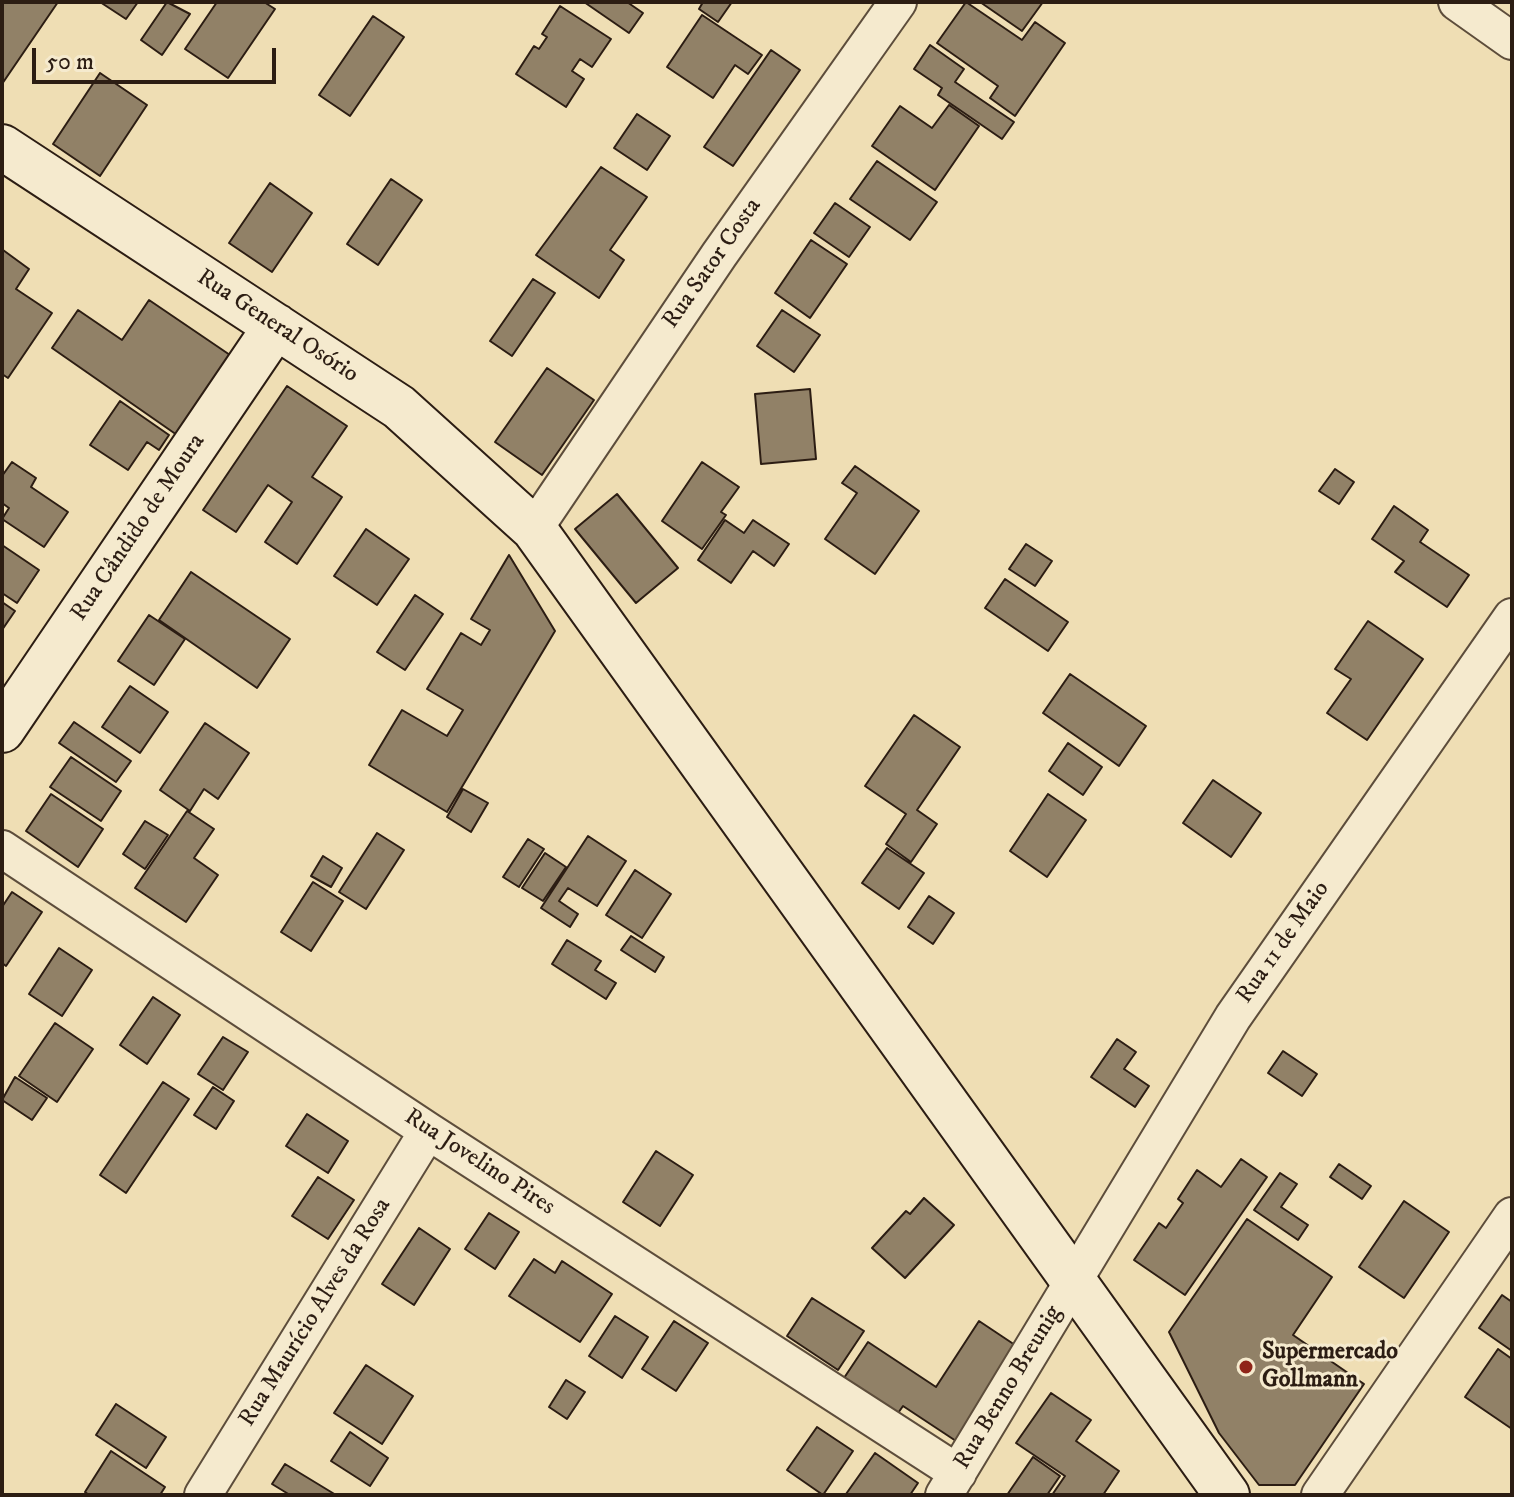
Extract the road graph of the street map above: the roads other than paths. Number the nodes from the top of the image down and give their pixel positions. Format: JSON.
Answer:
{"nodes":[{"id":1,"x":898,"y":2,"type":"edge"},
{"id":2,"x":1457,"y":2,"type":"edge"},
{"id":3,"x":1512,"y":41,"type":"edge"},
{"id":4,"x":2,"y":147,"type":"edge"},
{"id":5,"x":276,"y":326,"type":"junction"},
{"id":6,"x":534,"y":529,"type":"junction"},
{"id":7,"x":1512,"y":617,"type":"edge"},
{"id":8,"x":2,"y":730,"type":"edge"},
{"id":9,"x":2,"y":849,"type":"edge"},
{"id":10,"x":428,"y":1131,"type":"junction"},
{"id":11,"x":1512,"y":1216,"type":"edge"},
{"id":12,"x":1073,"y":1280,"type":"junction"},
{"id":13,"x":951,"y":1484,"type":"edge"},
{"id":14,"x":203,"y":1495,"type":"edge"},
{"id":15,"x":1227,"y":1495,"type":"edge"},
{"id":16,"x":1320,"y":1495,"type":"edge"}],
"edges":[{"from":1,"to":6,"type":"street","name":"Rua Sator Costa"},
{"from":2,"to":3,"type":"street"},
{"from":4,"to":5,"type":"main road","name":"Rua General Osório"},
{"from":5,"to":6,"type":"main road","name":"Rua General Osório"},
{"from":5,"to":8,"type":"main road","name":"Rua Cândido de Moura"},
{"from":6,"to":12,"type":"main road","name":"Rua General Osório"},
{"from":7,"to":12,"type":"street","name":"Rua 11 de Maio"},
{"from":9,"to":10,"type":"street","name":"Rua Jovelino Pires"},
{"from":10,"to":13,"type":"street","name":"Rua Jovelino Pires"},
{"from":10,"to":14,"type":"street","name":"Rua Maurício Alves da Rosa"},
{"from":11,"to":16,"type":"street"},
{"from":12,"to":13,"type":"street","name":"Rua Benno Breunig"},
{"from":12,"to":15,"type":"main road","name":"Rua General Osório"}]}
